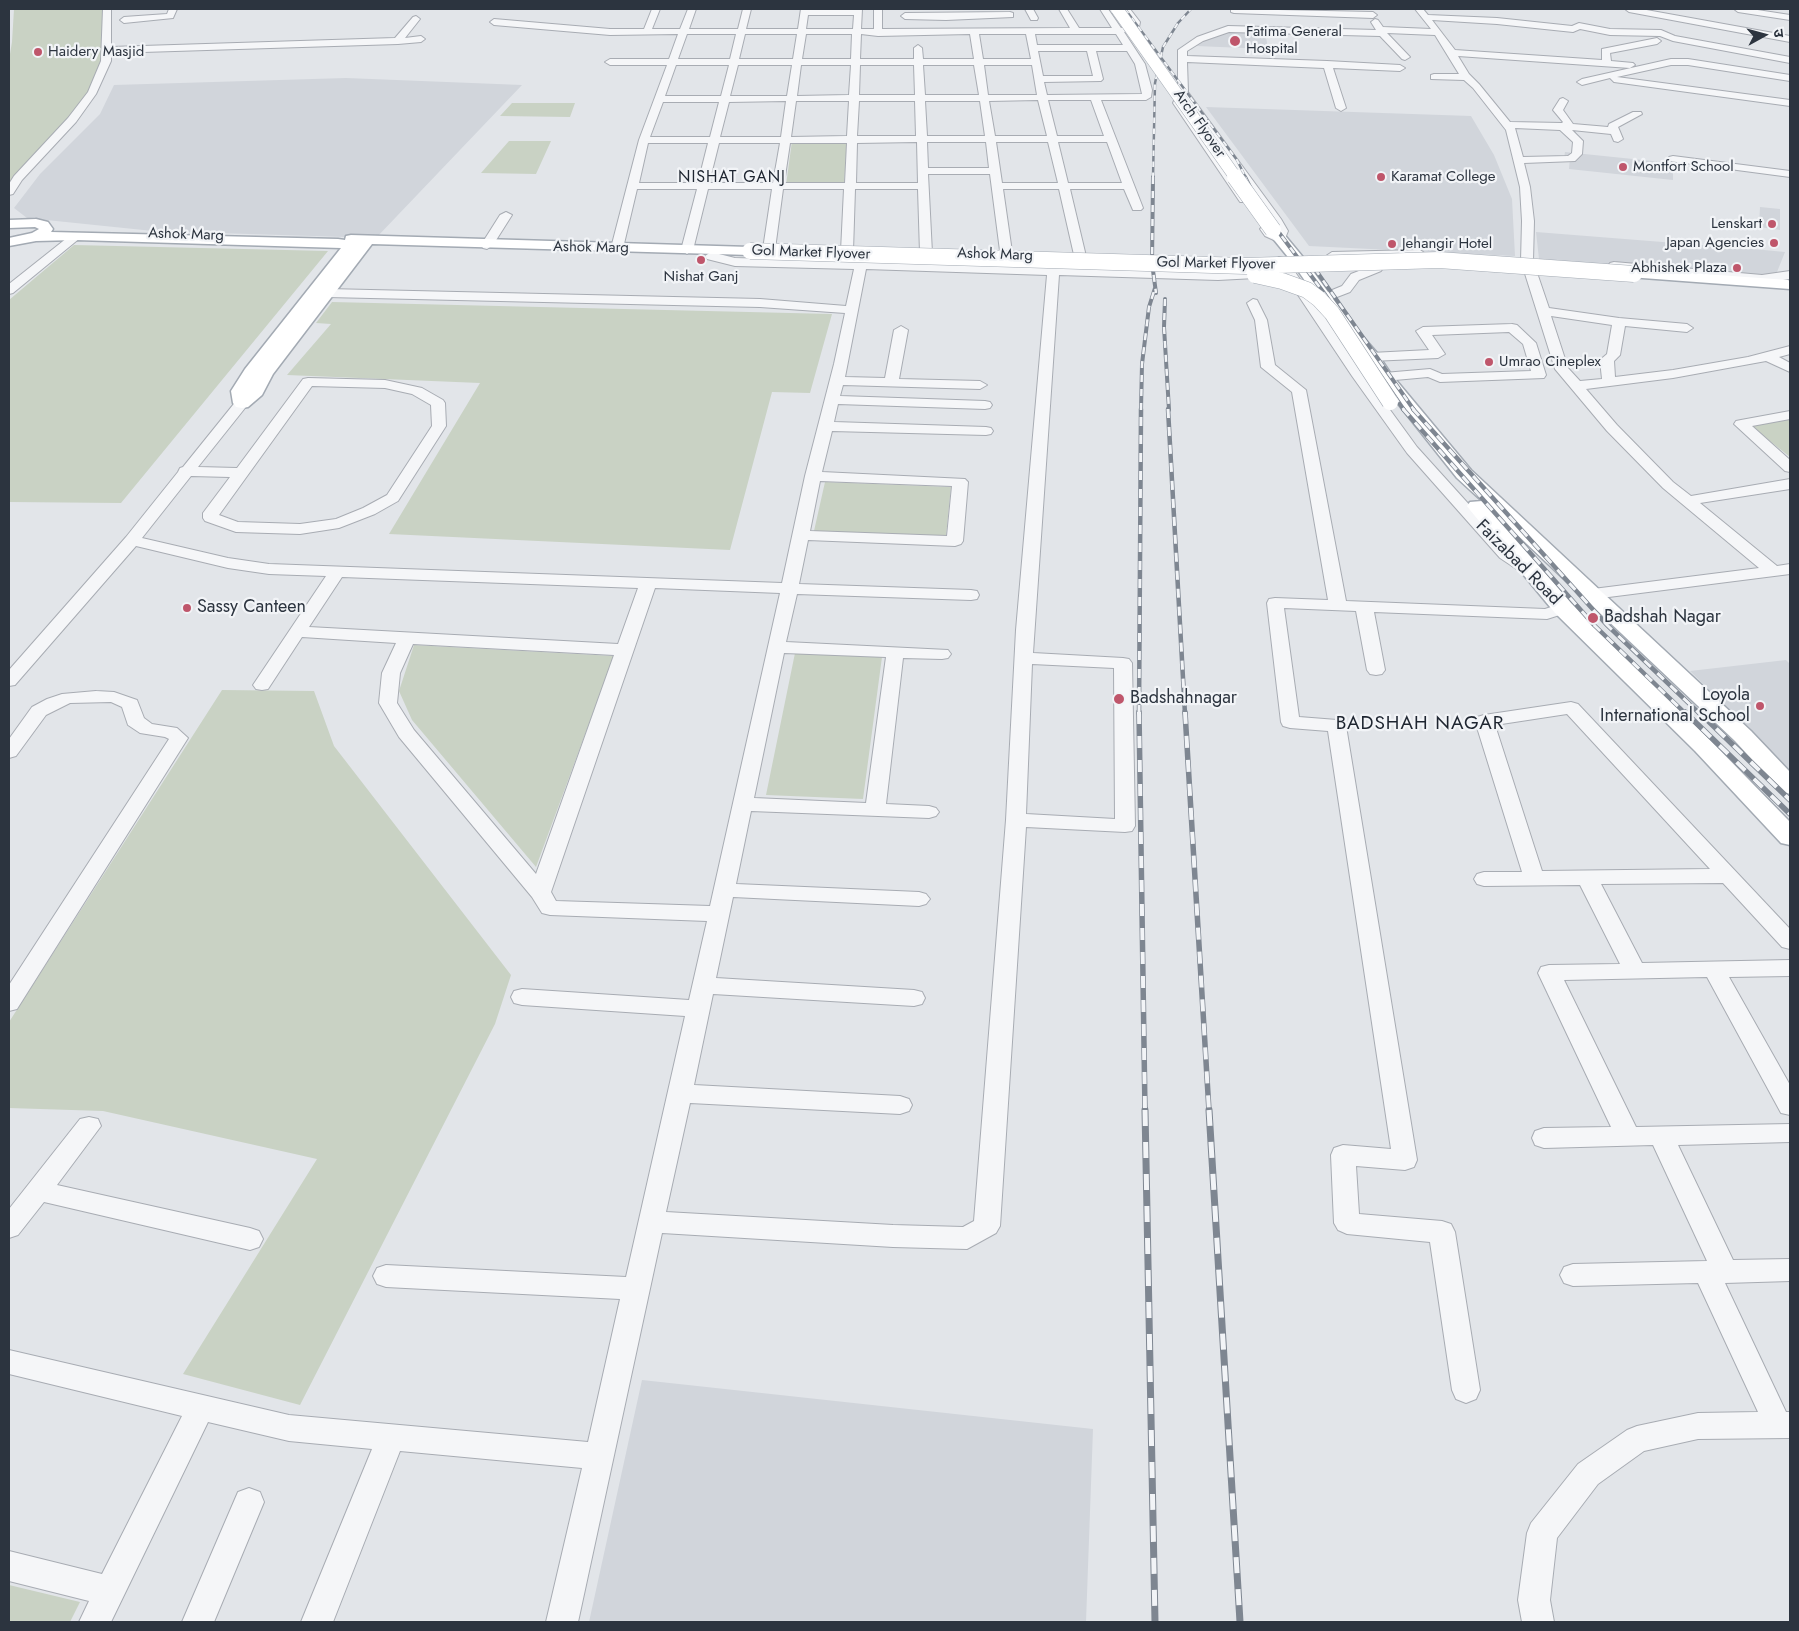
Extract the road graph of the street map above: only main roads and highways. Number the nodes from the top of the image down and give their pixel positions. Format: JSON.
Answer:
{"nodes":[{"id":1,"x":1118,"y":9,"type":"edge"},
{"id":2,"x":10,"y":222,"type":"edge"},
{"id":3,"x":41,"y":233,"type":"junction"},
{"id":4,"x":1277,"y":235,"type":"joint"},
{"id":5,"x":10,"y":242,"type":"edge"},
{"id":6,"x":366,"y":243,"type":"junction"},
{"id":7,"x":710,"y":254,"type":"junction"},
{"id":8,"x":749,"y":254,"type":"junction"},
{"id":9,"x":1790,"y":284,"type":"edge"},
{"id":10,"x":1530,"y":571,"type":"joint"},
{"id":11,"x":1790,"y":786,"type":"edge"},
{"id":12,"x":1790,"y":837,"type":"edge"}],
"edges":[{"from":1,"to":4,"type":"main road","name":"Arch Flyover","bridge":true},
{"from":2,"to":3,"type":"main road"},
{"from":3,"to":5,"type":"main road"},
{"from":3,"to":6,"type":"main road","name":"Ashok Marg"},
{"from":3,"to":6,"type":"main road","name":"Ashok Marg"},
{"from":4,"to":11,"type":"main road","name":"Faizabad Road"},
{"from":6,"to":7,"type":"main road","name":"Ashok Marg"},
{"from":6,"to":7,"type":"main road","name":"Ashok Marg"},
{"from":7,"to":8,"type":"main road","name":"Gol Market Flyover"},
{"from":8,"to":9,"type":"main road","name":"Gol Market Flyover","bridge":true},
{"from":8,"to":10,"type":"main road","name":"Gol Market Flyover","bridge":true},
{"from":10,"to":12,"type":"main road","name":"Faizabad Road"}]}
